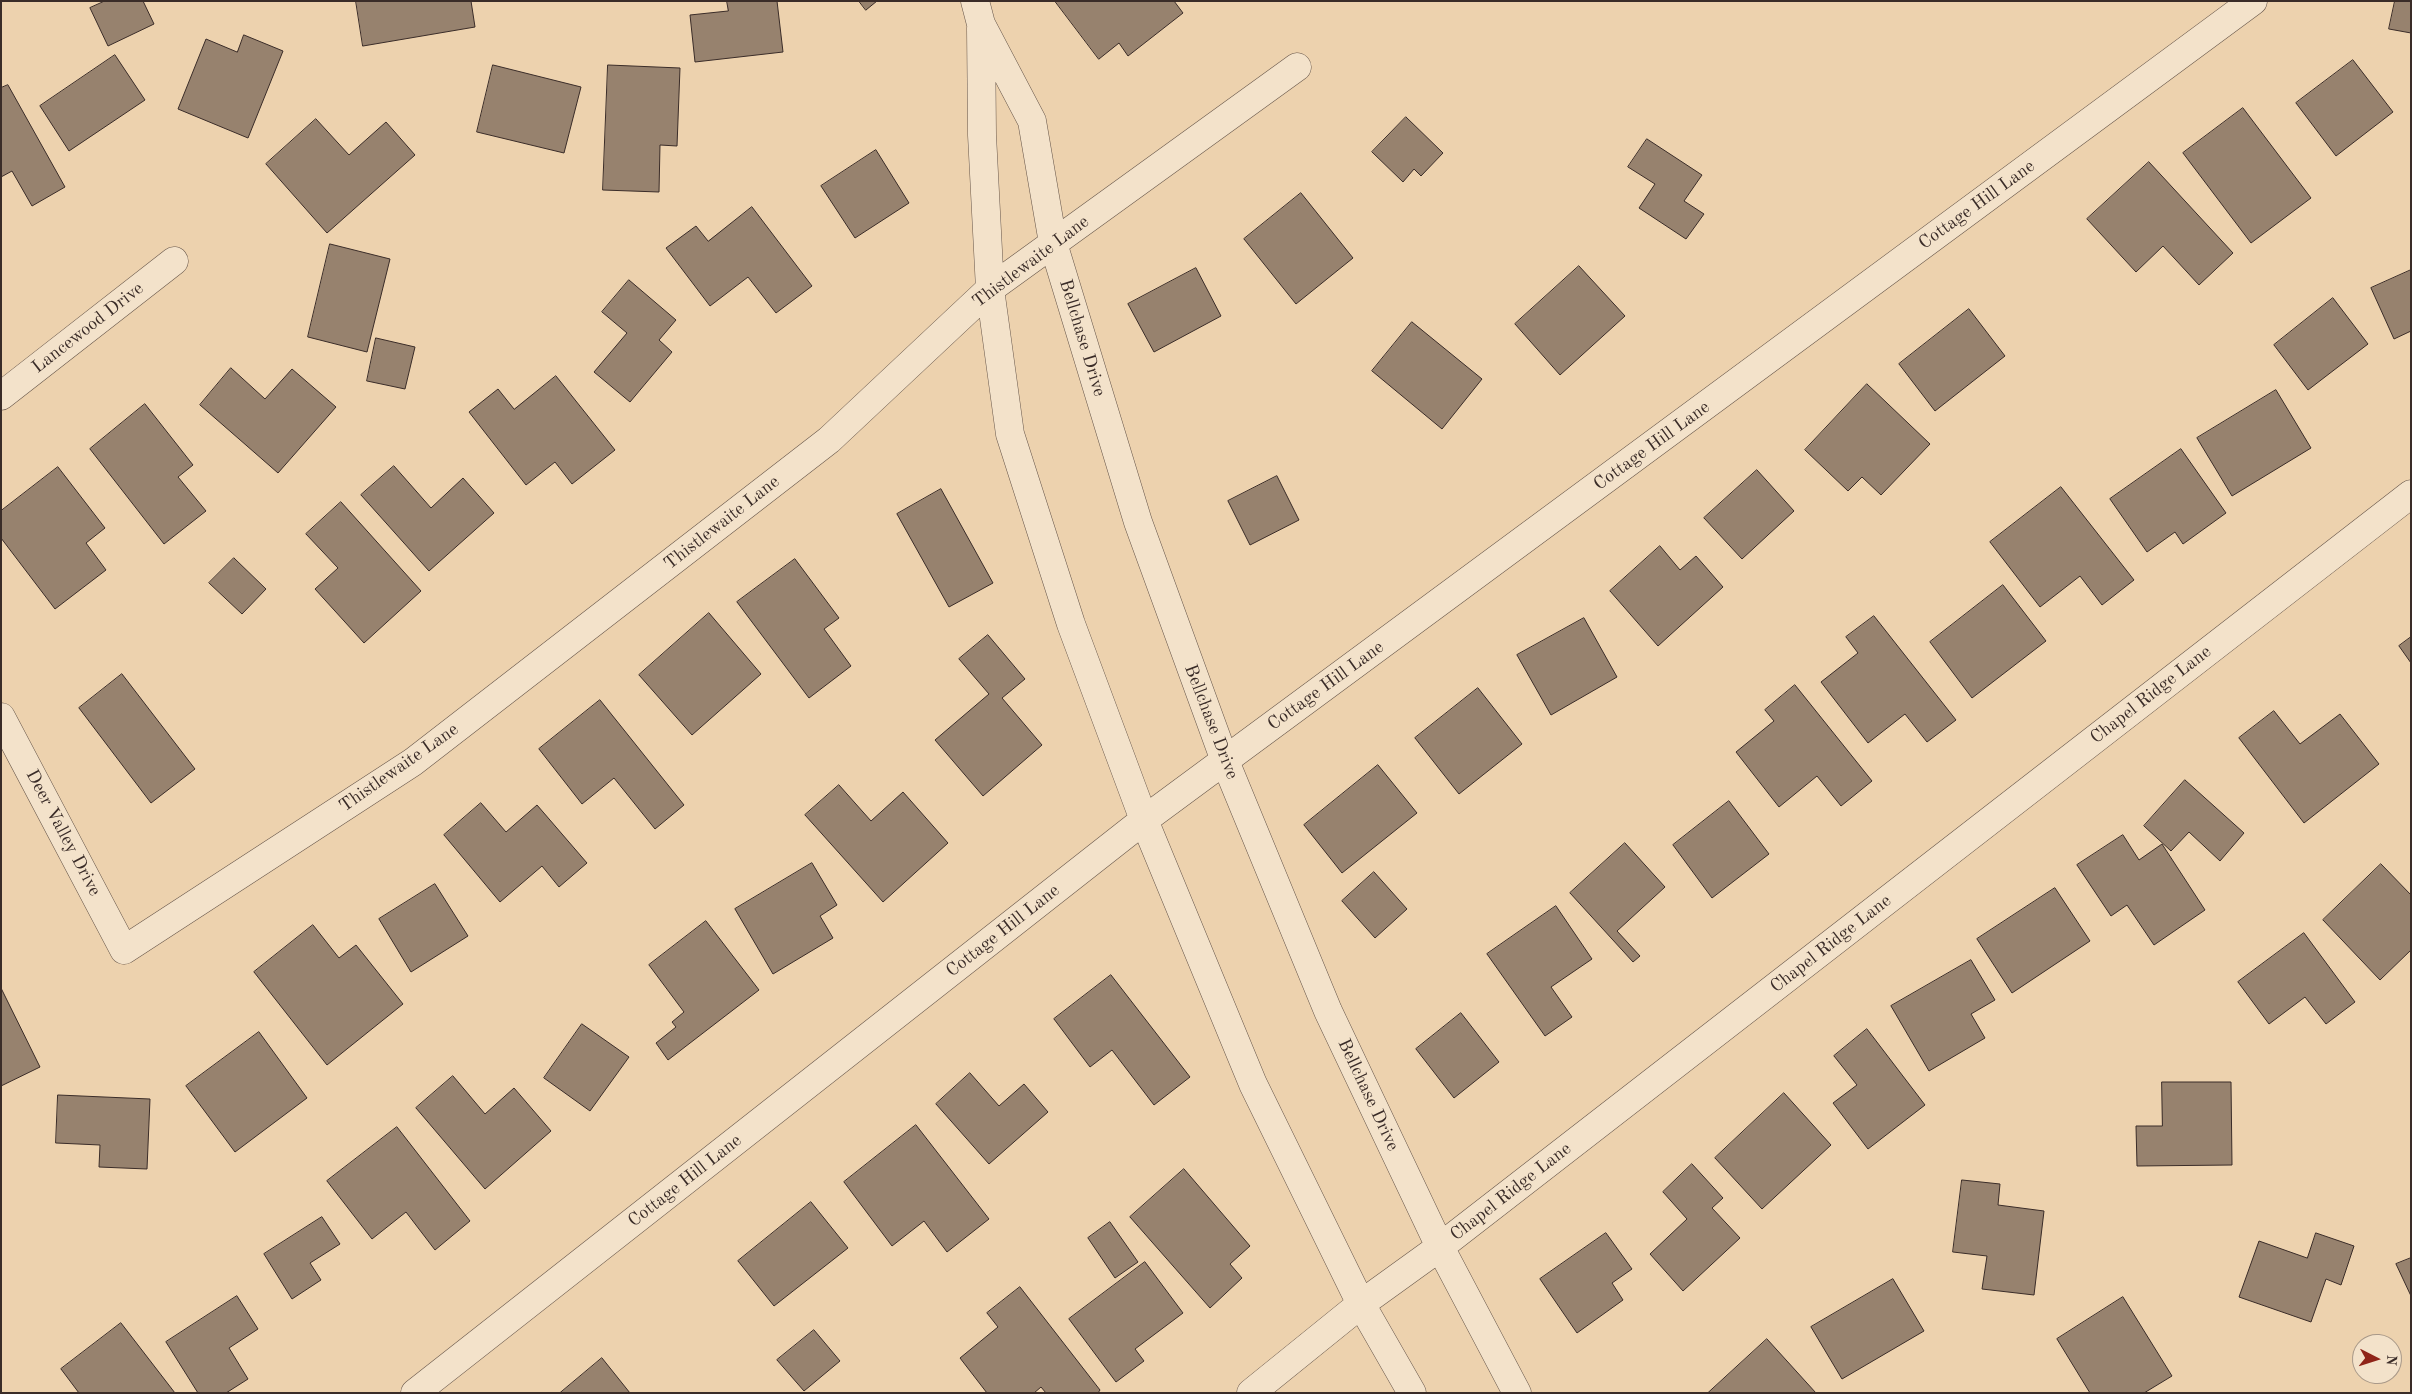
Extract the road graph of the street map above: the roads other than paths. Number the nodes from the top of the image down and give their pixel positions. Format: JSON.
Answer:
{"nodes":[{"id":1,"x":2254,"y":1,"type":"edge"},
{"id":2,"x":978,"y":13,"type":"edge"},
{"id":3,"x":1297,"y":67,"type":"dead end"},
{"id":4,"x":1053,"y":243,"type":"junction"},
{"id":5,"x":174,"y":261,"type":"dead end"},
{"id":6,"x":990,"y":288,"type":"junction"},
{"id":7,"x":1,"y":396,"type":"edge"},
{"id":8,"x":2411,"y":494,"type":"edge"},
{"id":9,"x":1,"y":717,"type":"edge"},
{"id":10,"x":1225,"y":761,"type":"junction"},
{"id":11,"x":1144,"y":820,"type":"junction"},
{"id":12,"x":124,"y":950,"type":"joint"},
{"id":13,"x":1440,"y":1247,"type":"junction"},
{"id":14,"x":1361,"y":1304,"type":"junction"},
{"id":15,"x":415,"y":1393,"type":"edge"},
{"id":16,"x":1251,"y":1393,"type":"edge"},
{"id":17,"x":1412,"y":1393,"type":"edge"},
{"id":18,"x":1516,"y":1393,"type":"edge"}],
"edges":[{"from":1,"to":10,"type":"street","name":"Cottage Hill Lane"},
{"from":2,"to":4,"type":"street","name":"Bellchase Drive"},
{"from":2,"to":6,"type":"street","name":"Bellchase Drive"},
{"from":3,"to":4,"type":"street","name":"Thistlewaite Lane"},
{"from":4,"to":6,"type":"street","name":"Thistlewaite Lane"},
{"from":4,"to":10,"type":"street","name":"Bellchase Drive"},
{"from":5,"to":7,"type":"street","name":"Lancewood Drive"},
{"from":6,"to":11,"type":"street","name":"Bellchase Drive"},
{"from":6,"to":12,"type":"street","name":"Thistlewaite Lane"},
{"from":8,"to":13,"type":"street","name":"Chapel Ridge Lane"},
{"from":9,"to":12,"type":"street","name":"Deer Valley Drive"},
{"from":10,"to":11,"type":"street","name":"Cottage Hill Lane"},
{"from":10,"to":13,"type":"street","name":"Bellchase Drive"},
{"from":11,"to":14,"type":"street","name":"Bellchase Drive"},
{"from":11,"to":15,"type":"street","name":"Cottage Hill Lane"},
{"from":13,"to":14,"type":"street","name":"Chapel Ridge Lane"},
{"from":13,"to":18,"type":"street","name":"Bellchase Drive"},
{"from":14,"to":16,"type":"street","name":"Chapel Ridge Lane"},
{"from":14,"to":17,"type":"street","name":"Bellchase Drive"}]}
